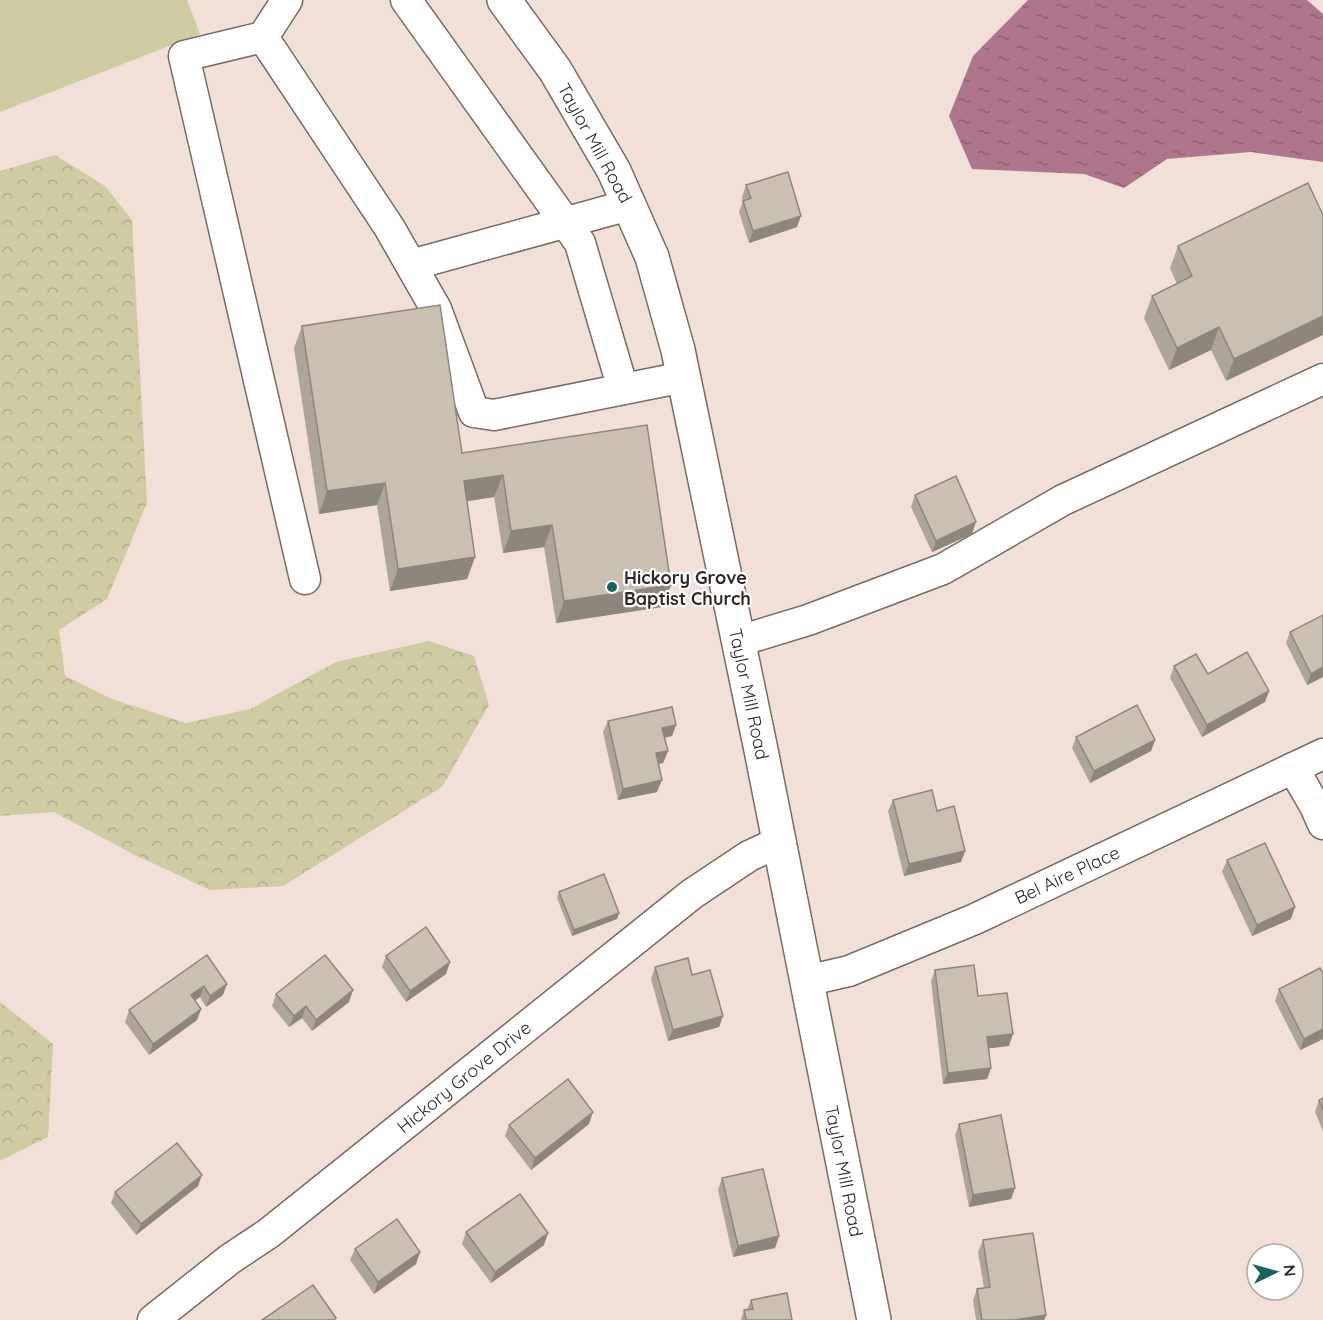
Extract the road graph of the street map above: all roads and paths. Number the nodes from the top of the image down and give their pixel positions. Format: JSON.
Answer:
{"nodes":[{"id":1,"x":287,"y":0,"type":"edge"},
{"id":2,"x":406,"y":0,"type":"edge"},
{"id":3,"x":504,"y":0,"type":"edge"},
{"id":4,"x":263,"y":37,"type":"junction"},
{"id":5,"x":629,"y":205,"type":"junction"},
{"id":6,"x":565,"y":223,"type":"junction"},
{"id":7,"x":411,"y":266,"type":"junction"},
{"id":8,"x":684,"y":377,"type":"junction"},
{"id":9,"x":1323,"y":379,"type":"edge"},
{"id":10,"x":623,"y":389,"type":"junction"},
{"id":11,"x":305,"y":579,"type":"dead end"},
{"id":12,"x":739,"y":641,"type":"junction"},
{"id":13,"x":1323,"y":754,"type":"edge"},
{"id":14,"x":1293,"y":768,"type":"junction"},
{"id":15,"x":1323,"y":824,"type":"edge"},
{"id":16,"x":779,"y":842,"type":"junction"},
{"id":17,"x":806,"y":981,"type":"junction"},
{"id":18,"x":153,"y":1320,"type":"edge"},
{"id":19,"x":874,"y":1320,"type":"edge"}],
"edges":[{"from":1,"to":4,"type":"street"},
{"from":2,"to":6,"type":"street"},
{"from":3,"to":5,"type":"main road","name":"Taylor Mill Road"},
{"from":4,"to":7,"type":"street"},
{"from":4,"to":11,"type":"street"},
{"from":5,"to":6,"type":"street"},
{"from":5,"to":8,"type":"main road","name":"Taylor Mill Road"},
{"from":6,"to":7,"type":"street"},
{"from":6,"to":10,"type":"street"},
{"from":7,"to":10,"type":"street"},
{"from":8,"to":10,"type":"street"},
{"from":8,"to":12,"type":"main road","name":"Taylor Mill Road"},
{"from":9,"to":12,"type":"street"},
{"from":12,"to":16,"type":"main road","name":"Taylor Mill Road"},
{"from":13,"to":14,"type":"street","name":"Bel Aire Place"},
{"from":14,"to":15,"type":"street"},
{"from":14,"to":17,"type":"street","name":"Bel Aire Place"},
{"from":16,"to":17,"type":"main road","name":"Taylor Mill Road"},
{"from":16,"to":18,"type":"street","name":"Hickory Grove Drive"},
{"from":17,"to":19,"type":"main road","name":"Taylor Mill Road"}]}
